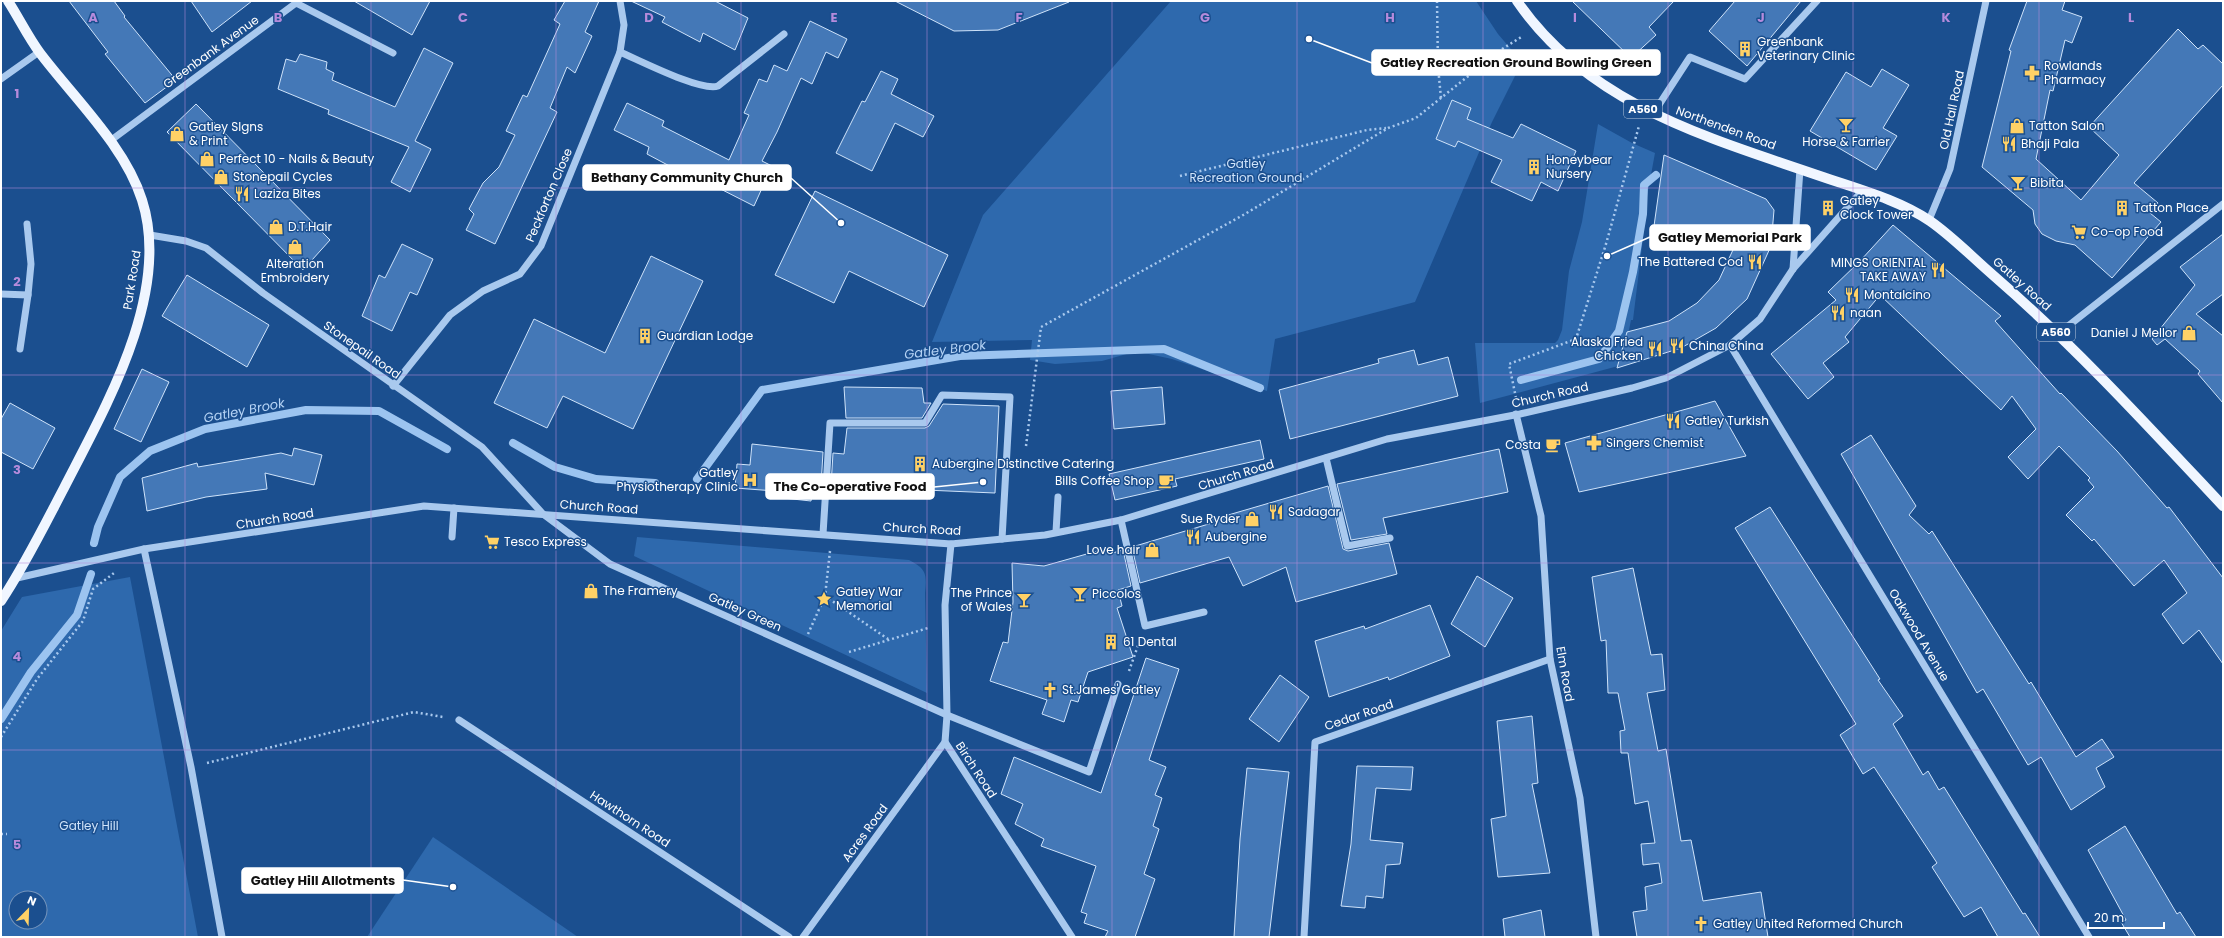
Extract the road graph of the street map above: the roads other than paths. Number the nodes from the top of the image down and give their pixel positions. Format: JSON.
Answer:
{"nodes":[{"id":1,"x":8,"y":1,"type":"edge"},
{"id":2,"x":620,"y":1,"type":"edge"},
{"id":3,"x":1517,"y":1,"type":"edge"},
{"id":4,"x":1817,"y":1,"type":"edge"},
{"id":5,"x":1986,"y":1,"type":"edge"},
{"id":6,"x":784,"y":34,"type":"dead end"},
{"id":7,"x":39,"y":52,"type":"junction"},
{"id":8,"x":620,"y":52,"type":"junction"},
{"id":9,"x":393,"y":53,"type":"dead end"},
{"id":10,"x":1,"y":80,"type":"edge"},
{"id":11,"x":1653,"y":114,"type":"junction"},
{"id":12,"x":110,"y":141,"type":"junction"},
{"id":13,"x":1800,"y":169,"type":"junction"},
{"id":14,"x":1862,"y":190,"type":"junction"},
{"id":15,"x":2223,"y":204,"type":"edge"},
{"id":16,"x":1929,"y":220,"type":"junction"},
{"id":17,"x":27,"y":224,"type":"dead end"},
{"id":18,"x":150,"y":236,"type":"junction"},
{"id":19,"x":1793,"y":269,"type":"junction"},
{"id":20,"x":1,"y":294,"type":"edge"},
{"id":21,"x":28,"y":295,"type":"junction"},
{"id":22,"x":2058,"y":334,"type":"junction"},
{"id":23,"x":1730,"y":345,"type":"junction"},
{"id":24,"x":20,"y":349,"type":"dead end"},
{"id":25,"x":393,"y":386,"type":"junction"},
{"id":26,"x":1518,"y":414,"type":"junction"},
{"id":27,"x":1326,"y":458,"type":"junction"},
{"id":28,"x":1058,"y":497,"type":"dead end"},
{"id":29,"x":2223,"y":506,"type":"edge"},
{"id":30,"x":454,"y":508,"type":"junction"},
{"id":31,"x":543,"y":514,"type":"junction"},
{"id":32,"x":1121,"y":520,"type":"junction"},
{"id":33,"x":1056,"y":532,"type":"junction"},
{"id":34,"x":823,"y":534,"type":"junction"},
{"id":35,"x":452,"y":537,"type":"dead end"},
{"id":36,"x":1002,"y":538,"type":"junction"},
{"id":37,"x":1390,"y":538,"type":"dead end"},
{"id":38,"x":951,"y":544,"type":"junction"},
{"id":39,"x":144,"y":549,"type":"junction"},
{"id":40,"x":17,"y":578,"type":"junction"},
{"id":41,"x":1,"y":601,"type":"edge"},
{"id":42,"x":1204,"y":612,"type":"dead end"},
{"id":43,"x":1550,"y":659,"type":"junction"},
{"id":44,"x":1118,"y":684,"type":"road end"},
{"id":45,"x":948,"y":715,"type":"junction"},
{"id":46,"x":459,"y":720,"type":"road end"},
{"id":47,"x":945,"y":742,"type":"junction"},
{"id":48,"x":221,"y":936,"type":"edge"},
{"id":49,"x":789,"y":937,"type":"edge"},
{"id":50,"x":803,"y":937,"type":"edge"},
{"id":51,"x":1072,"y":937,"type":"edge"},
{"id":52,"x":1304,"y":937,"type":"edge"},
{"id":53,"x":1596,"y":937,"type":"edge"},
{"id":54,"x":2089,"y":937,"type":"edge"}],
"edges":[{"from":1,"to":7,"type":"main road","name":"Park Road"},
{"from":2,"to":8,"type":"street","name":"Peckforton Close"},
{"from":3,"to":11,"type":"main road","name":"Northenden Road","number":"A560"},
{"from":4,"to":11,"type":"street"},
{"from":5,"to":16,"type":"street","name":"Old Hall Road"},
{"from":6,"to":8,"type":"street"},
{"from":7,"to":10,"type":"street"},
{"from":7,"to":12,"type":"main road","name":"Park Road"},
{"from":8,"to":25,"type":"street","name":"Peckforton Close"},
{"from":9,"to":12,"type":"street","name":"Greenbank Avenue"},
{"from":11,"to":13,"type":"main road","name":"Northenden Road","number":"A560"},
{"from":12,"to":18,"type":"main road","name":"Park Road"},
{"from":13,"to":14,"type":"main road","name":"Gatley Road","number":"A560"},
{"from":13,"to":19,"type":"street","name":"Church Road"},
{"from":14,"to":16,"type":"main road","name":"Gatley Road","number":"A560"},
{"from":14,"to":19,"type":"street","name":"Church Road"},
{"from":15,"to":22,"type":"street"},
{"from":16,"to":22,"type":"main road","name":"Gatley Road","number":"A560"},
{"from":17,"to":21,"type":"street"},
{"from":18,"to":25,"type":"street","name":"Stonepail Road"},
{"from":18,"to":40,"type":"main road","name":"Park Road"},
{"from":19,"to":23,"type":"street","name":"Church Road"},
{"from":20,"to":21,"type":"street"},
{"from":21,"to":24,"type":"street"},
{"from":22,"to":29,"type":"main road","name":"Gatley Road","number":"A560"},
{"from":23,"to":26,"type":"street","name":"Church Road"},
{"from":23,"to":54,"type":"street","name":"Oakwood Avenue"},
{"from":25,"to":31,"type":"street","name":"Stonepail Road"},
{"from":26,"to":27,"type":"street","name":"Church Road"},
{"from":26,"to":43,"type":"street","name":"Elm Road"},
{"from":27,"to":32,"type":"street","name":"Church Road"},
{"from":27,"to":37,"type":"street"},
{"from":28,"to":33,"type":"street"},
{"from":30,"to":31,"type":"street","name":"Church Road"},
{"from":30,"to":35,"type":"street"},
{"from":30,"to":39,"type":"street","name":"Church Road"},
{"from":31,"to":34,"type":"street","name":"Church Road"},
{"from":31,"to":45,"type":"street","name":"Gatley Green"},
{"from":32,"to":33,"type":"street","name":"Church Road"},
{"from":32,"to":42,"type":"street"},
{"from":33,"to":36,"type":"street","name":"Church Road"},
{"from":34,"to":36,"type":"street"},
{"from":34,"to":38,"type":"street","name":"Church Road"},
{"from":36,"to":38,"type":"street","name":"Church Road"},
{"from":38,"to":45,"type":"street","name":"Birch Road"},
{"from":39,"to":40,"type":"street","name":"Church Road"},
{"from":39,"to":48,"type":"street"},
{"from":40,"to":41,"type":"main road","name":"Park Road"},
{"from":43,"to":52,"type":"street","name":"Cedar Road"},
{"from":43,"to":53,"type":"street","name":"Elm Road"},
{"from":44,"to":45,"type":"street","name":"Gatley Green"},
{"from":45,"to":47,"type":"street","name":"Birch Road"},
{"from":46,"to":49,"type":"street","name":"Hawthorn Road"},
{"from":47,"to":50,"type":"street","name":"Acres Road"},
{"from":47,"to":51,"type":"street","name":"Birch Road"}]}
